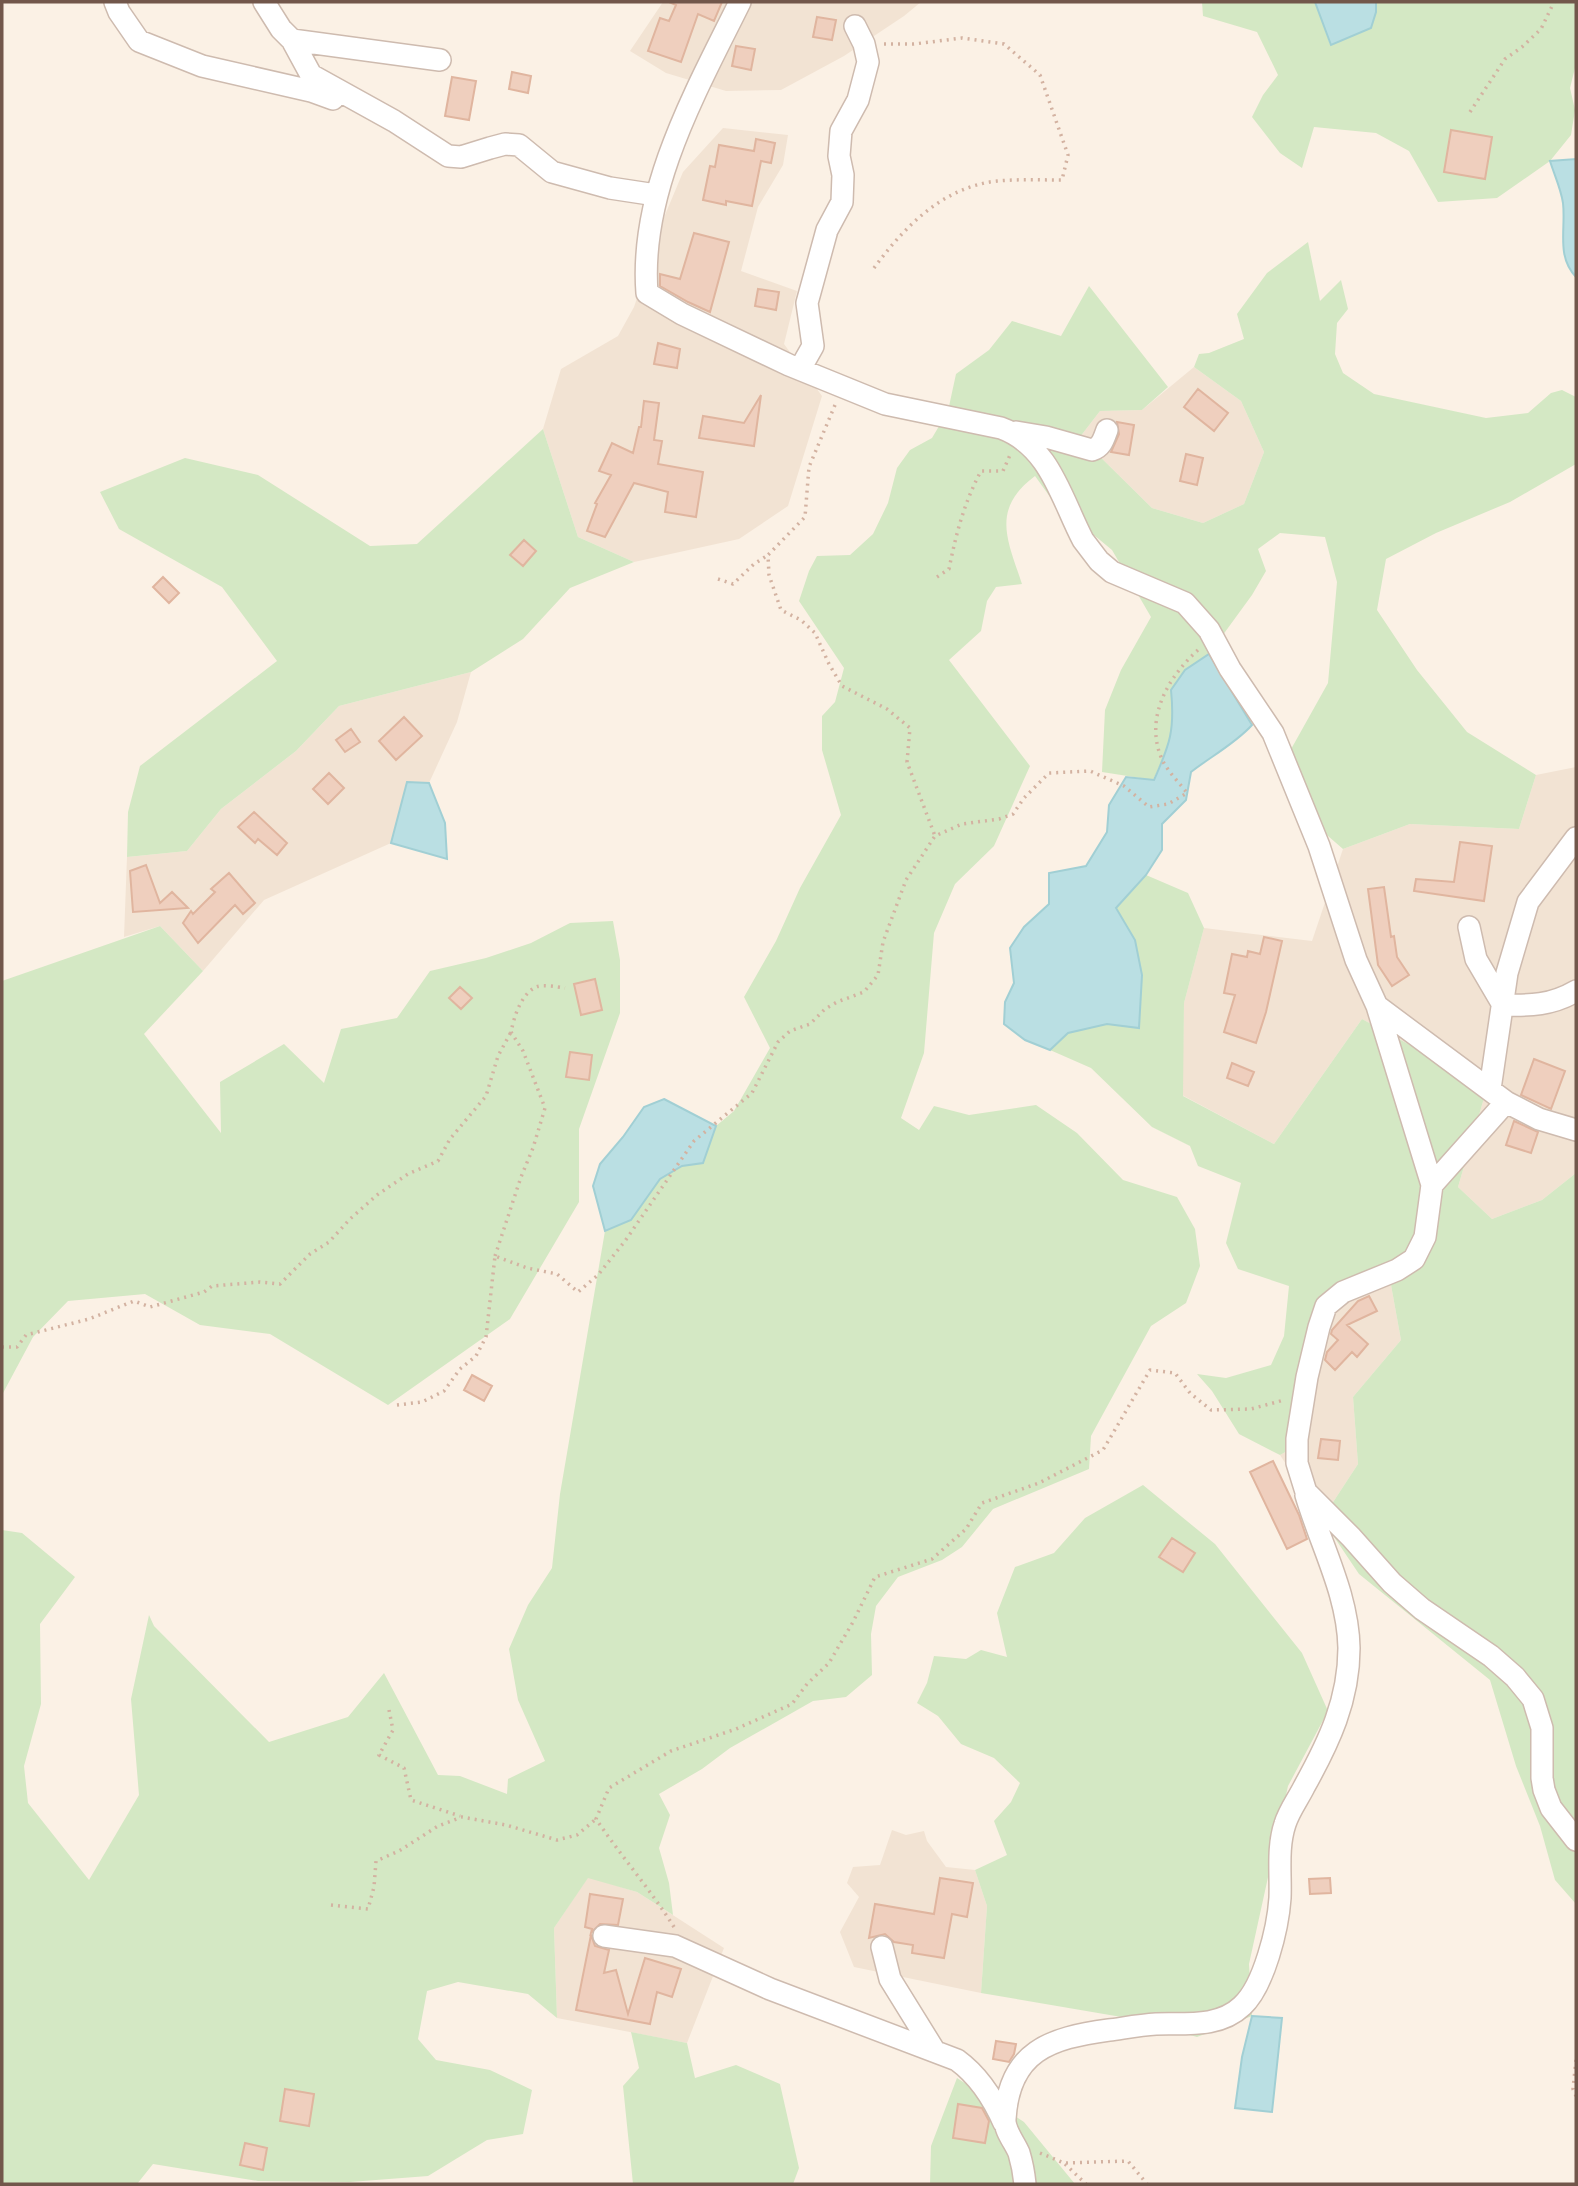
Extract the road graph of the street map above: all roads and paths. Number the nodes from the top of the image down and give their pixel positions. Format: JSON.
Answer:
{"nodes":[{"id":1,"x":115,"y":2,"type":"edge"},
{"id":2,"x":264,"y":2,"type":"edge"},
{"id":3,"x":740,"y":2,"type":"edge"},
{"id":4,"x":1554,"y":2,"type":"edge"},
{"id":5,"x":859,"y":35,"type":"joint"},
{"id":6,"x":292,"y":40,"type":"junction"},
{"id":7,"x":440,"y":60,"type":"dead end"},
{"id":8,"x":1470,"y":113,"type":"dead end"},
{"id":9,"x":394,"y":121,"type":"junction"},
{"id":10,"x":656,"y":195,"type":"junction"},
{"id":11,"x":874,"y":268,"type":"dead end"},
{"id":12,"x":800,"y":369,"type":"junction"},
{"id":13,"x":841,"y":386,"type":"junction"},
{"id":14,"x":1107,"y":430,"type":"dead end"},
{"id":15,"x":1020,"y":437,"type":"junction"},
{"id":16,"x":768,"y":555,"type":"junction"},
{"id":17,"x":937,"y":577,"type":"dead end"},
{"id":18,"x":718,"y":579,"type":"dead end"},
{"id":19,"x":1209,"y":630,"type":"junction"},
{"id":20,"x":935,"y":836,"type":"junction"},
{"id":21,"x":1576,"y":838,"type":"edge"},
{"id":22,"x":1469,"y":928,"type":"dead end"},
{"id":23,"x":565,"y":988,"type":"dead end"},
{"id":24,"x":1576,"y":991,"type":"edge"},
{"id":25,"x":1503,"y":1005,"type":"junction"},
{"id":26,"x":1377,"y":1006,"type":"junction"},
{"id":27,"x":510,"y":1032,"type":"junction"},
{"id":28,"x":1498,"y":1096,"type":"junction"},
{"id":29,"x":1576,"y":1130,"type":"edge"},
{"id":30,"x":1432,"y":1185,"type":"junction"},
{"id":31,"x":495,"y":1256,"type":"junction"},
{"id":32,"x":2,"y":1347,"type":"edge"},
{"id":33,"x":1305,"y":1394,"type":"junction"},
{"id":34,"x":397,"y":1405,"type":"dead end"},
{"id":35,"x":1306,"y":1492,"type":"junction"},
{"id":36,"x":389,"y":1710,"type":"dead end"},
{"id":37,"x":462,"y":1817,"type":"junction"},
{"id":38,"x":596,"y":1819,"type":"junction"},
{"id":39,"x":1576,"y":1840,"type":"edge"},
{"id":40,"x":331,"y":1905,"type":"dead end"},
{"id":41,"x":604,"y":1936,"type":"dead end"},
{"id":42,"x":675,"y":1946,"type":"junction"},
{"id":43,"x":882,"y":1947,"type":"dead end"},
{"id":44,"x":934,"y":2050,"type":"junction"},
{"id":45,"x":1576,"y":2060,"type":"edge"},
{"id":46,"x":1576,"y":2096,"type":"edge"},
{"id":47,"x":1009,"y":2133,"type":"junction"},
{"id":48,"x":1064,"y":2163,"type":"junction"},
{"id":49,"x":1025,"y":2184,"type":"edge"},
{"id":50,"x":1086,"y":2184,"type":"edge"},
{"id":51,"x":1147,"y":2184,"type":"edge"}],
"edges":[{"from":1,"to":9,"type":"street"},
{"from":2,"to":6,"type":"street"},
{"from":3,"to":10,"type":"street"},
{"from":4,"to":8,"type":"path"},
{"from":5,"to":11,"type":"path"},
{"from":5,"to":12,"type":"street"},
{"from":6,"to":7,"type":"street"},
{"from":6,"to":9,"type":"street"},
{"from":9,"to":10,"type":"street"},
{"from":10,"to":12,"type":"street"},
{"from":12,"to":13,"type":"street"},
{"from":13,"to":15,"type":"street"},
{"from":13,"to":16,"type":"path"},
{"from":14,"to":15,"type":"street"},
{"from":15,"to":17,"type":"path"},
{"from":15,"to":19,"type":"street"},
{"from":16,"to":18,"type":"path"},
{"from":16,"to":20,"type":"path"},
{"from":19,"to":20,"type":"path"},
{"from":19,"to":26,"type":"street"},
{"from":20,"to":31,"type":"path"},
{"from":21,"to":25,"type":"street"},
{"from":22,"to":25,"type":"street"},
{"from":23,"to":27,"type":"path"},
{"from":24,"to":25,"type":"street"},
{"from":25,"to":28,"type":"street"},
{"from":26,"to":28,"type":"street"},
{"from":26,"to":30,"type":"street"},
{"from":27,"to":31,"type":"path"},
{"from":27,"to":32,"type":"path"},
{"from":28,"to":29,"type":"street"},
{"from":28,"to":30,"type":"street"},
{"from":30,"to":33,"type":"street"},
{"from":31,"to":34,"type":"path"},
{"from":33,"to":35,"type":"street"},
{"from":33,"to":38,"type":"path"},
{"from":35,"to":39,"type":"street"},
{"from":35,"to":47,"type":"street"},
{"from":36,"to":37,"type":"path"},
{"from":37,"to":38,"type":"path"},
{"from":37,"to":40,"type":"path"},
{"from":38,"to":42,"type":"path"},
{"from":41,"to":42,"type":"street"},
{"from":42,"to":44,"type":"street"},
{"from":43,"to":44,"type":"street"},
{"from":44,"to":47,"type":"street"},
{"from":45,"to":46,"type":"path"},
{"from":47,"to":48,"type":"path"},
{"from":47,"to":49,"type":"street"},
{"from":48,"to":50,"type":"path"},
{"from":48,"to":51,"type":"path"}]}
